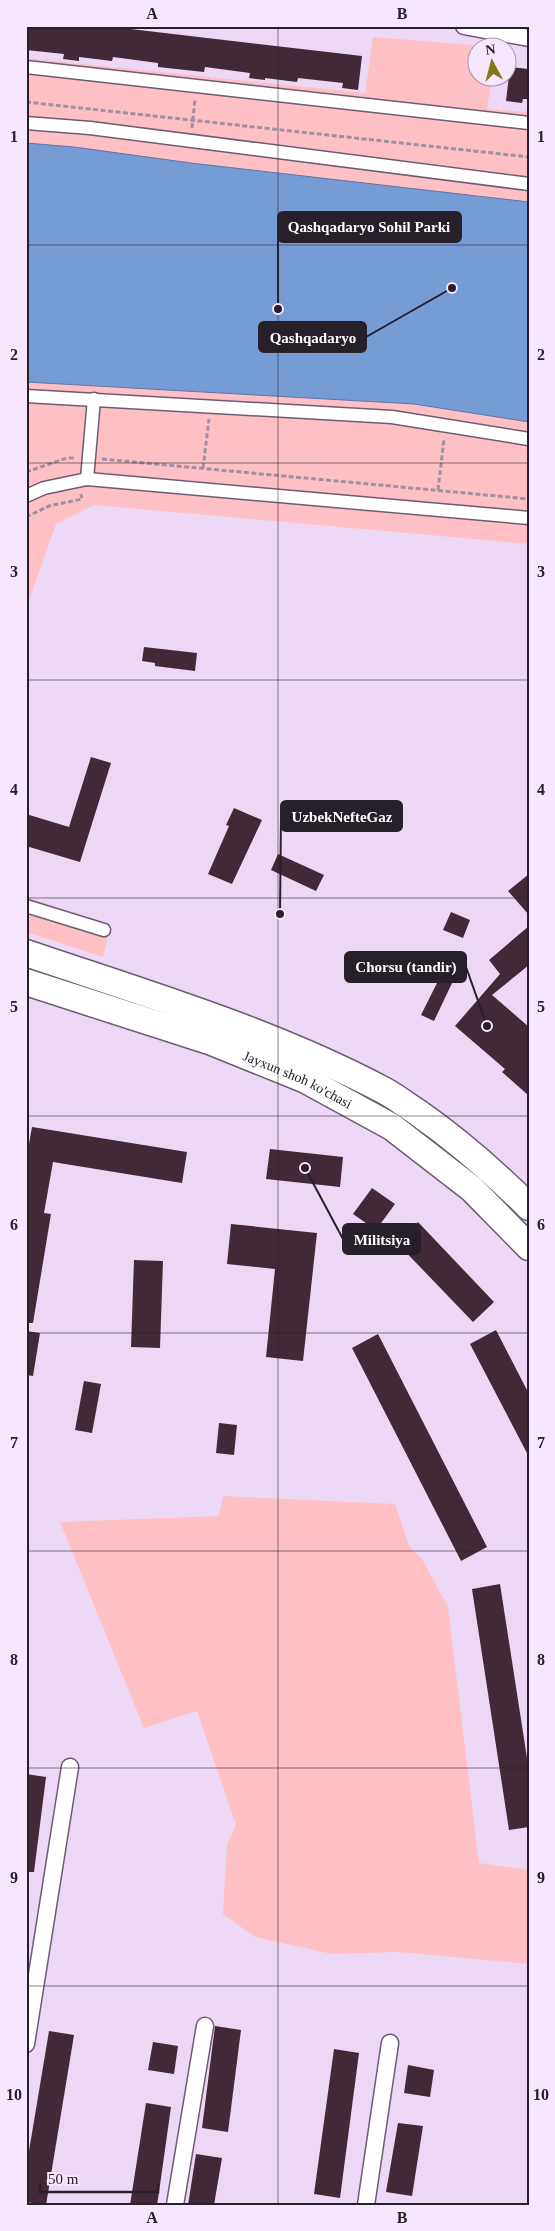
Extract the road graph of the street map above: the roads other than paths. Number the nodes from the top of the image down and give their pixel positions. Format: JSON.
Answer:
{"nodes":[{"id":1,"x":464,"y":26,"type":"edge"},
{"id":2,"x":529,"y":38,"type":"edge"},
{"id":3,"x":26,"y":67,"type":"edge"},
{"id":4,"x":529,"y":122,"type":"edge"},
{"id":5,"x":26,"y":123,"type":"edge"},
{"id":6,"x":529,"y":184,"type":"edge"},
{"id":7,"x":26,"y":396,"type":"edge"},
{"id":8,"x":94,"y":400,"type":"junction"},
{"id":9,"x":529,"y":439,"type":"edge"},
{"id":10,"x":84,"y":480,"type":"junction"},
{"id":11,"x":26,"y":496,"type":"edge"},
{"id":12,"x":529,"y":518,"type":"edge"},
{"id":13,"x":26,"y":906,"type":"edge"},
{"id":14,"x":104,"y":930,"type":"dead end"},
{"id":15,"x":26,"y":953,"type":"edge"},
{"id":16,"x":26,"y":982,"type":"edge"},
{"id":17,"x":529,"y":1207,"type":"edge"},
{"id":18,"x":529,"y":1247,"type":"edge"},
{"id":19,"x":70,"y":1767,"type":"dead end"},
{"id":20,"x":205,"y":2026,"type":"dead end"},
{"id":21,"x":390,"y":2043,"type":"dead end"},
{"id":22,"x":26,"y":2044,"type":"edge"},
{"id":23,"x":175,"y":2205,"type":"edge"},
{"id":24,"x":366,"y":2205,"type":"edge"}],
"edges":[{"from":1,"to":2,"type":"street"},
{"from":3,"to":4,"type":"street"},
{"from":5,"to":6,"type":"street"},
{"from":7,"to":8,"type":"street"},
{"from":8,"to":9,"type":"street"},
{"from":8,"to":10,"type":"street"},
{"from":10,"to":11,"type":"street"},
{"from":10,"to":12,"type":"street"},
{"from":13,"to":14,"type":"street"},
{"from":15,"to":17,"type":"highway","name":"Jayxun shoh ko'chasi"},
{"from":16,"to":18,"type":"highway","name":"Jayxun shoh ko'chasi"},
{"from":19,"to":22,"type":"street"},
{"from":20,"to":23,"type":"street"},
{"from":21,"to":24,"type":"street"}]}
